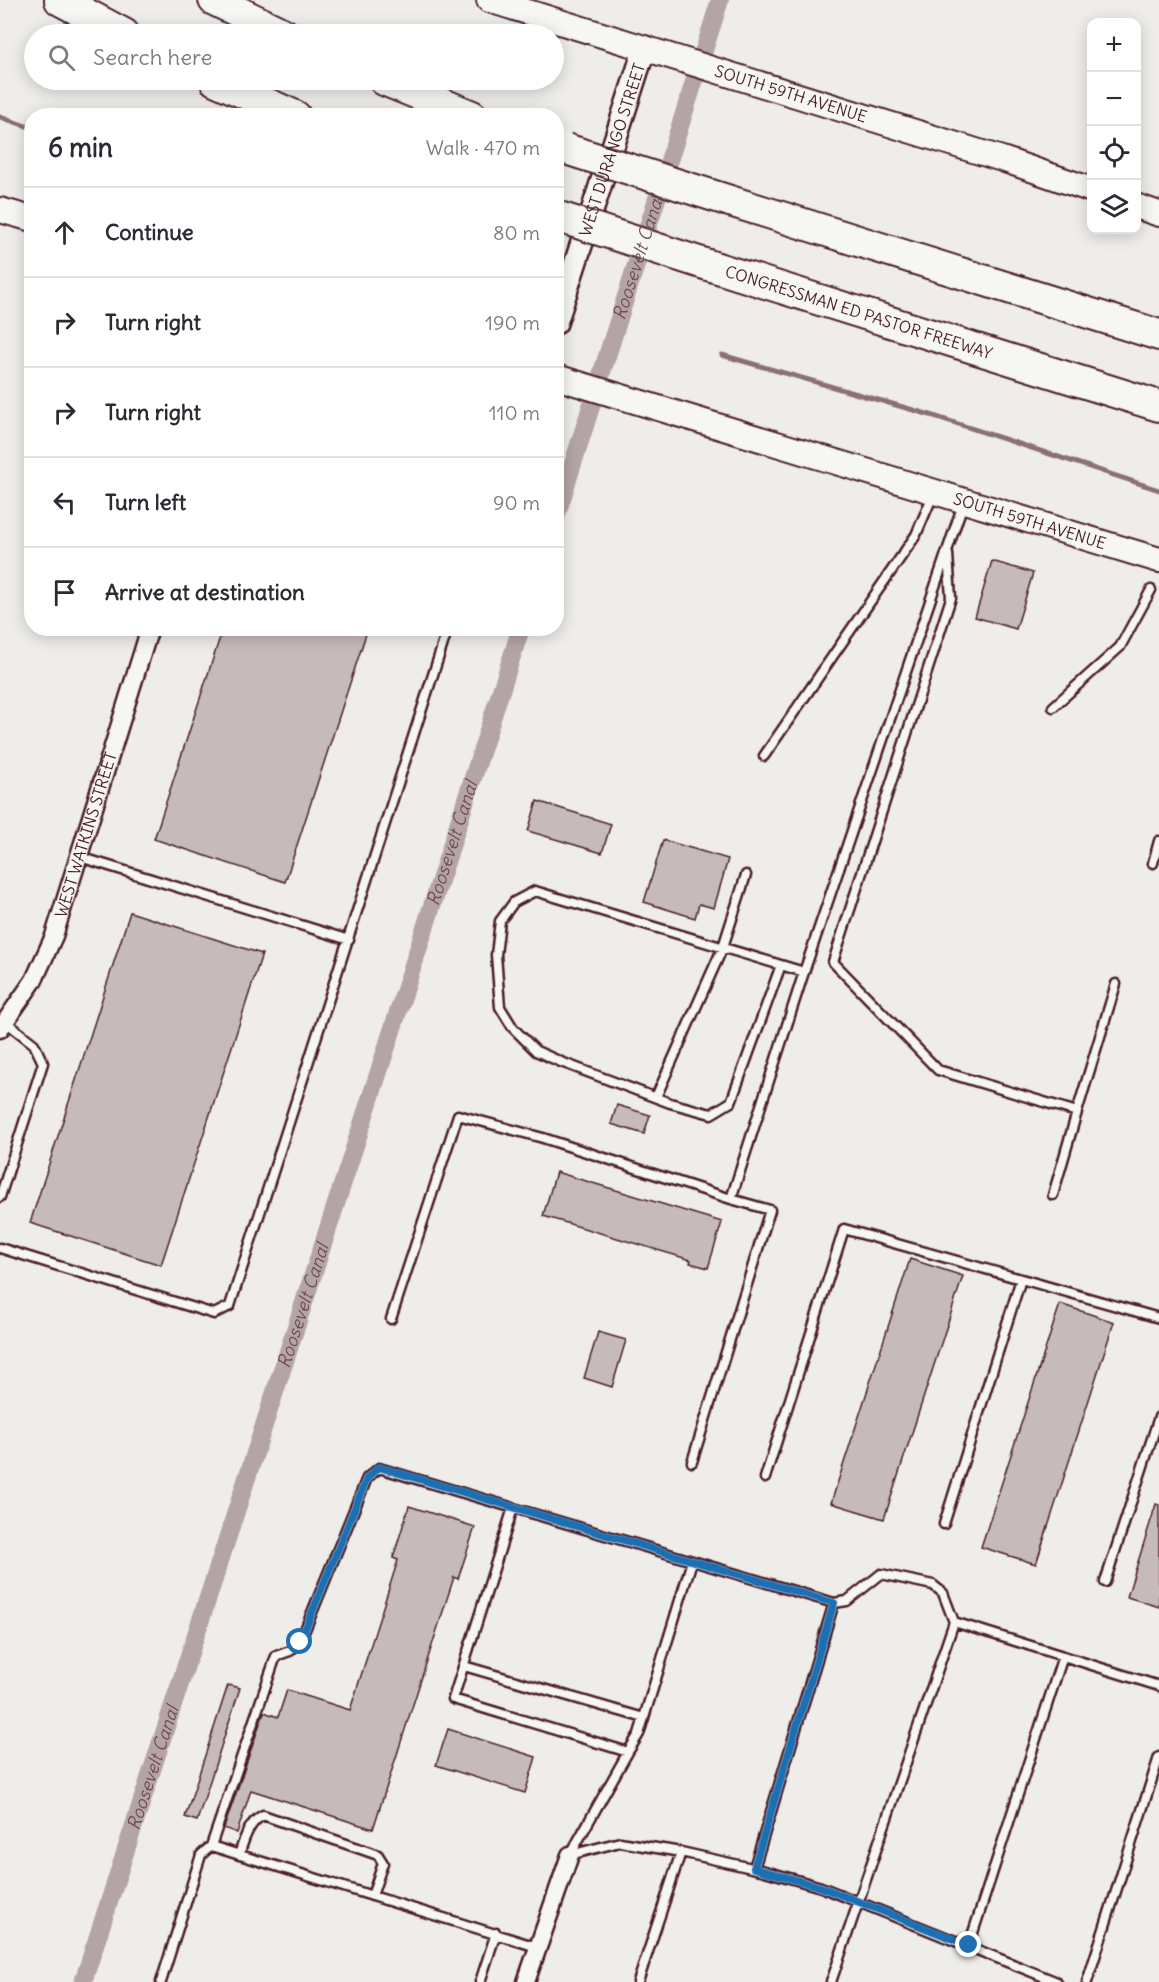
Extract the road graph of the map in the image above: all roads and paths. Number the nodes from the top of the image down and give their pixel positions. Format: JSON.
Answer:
{"nodes":[{"id":1,"x":60,"y":0,"type":"edge"},
{"id":2,"x":214,"y":0,"type":"edge"},
{"id":3,"x":489,"y":0,"type":"edge"},
{"id":4,"x":105,"y":24,"type":"edge"},
{"id":5,"x":263,"y":24,"type":"edge"},
{"id":6,"x":645,"y":47,"type":"junction"},
{"id":7,"x":237,"y":90,"type":"edge"},
{"id":8,"x":408,"y":90,"type":"edge"},
{"id":9,"x":277,"y":108,"type":"edge"},
{"id":10,"x":452,"y":108,"type":"edge"},
{"id":11,"x":564,"y":148,"type":"edge"},
{"id":12,"x":1087,"y":188,"type":"edge"},
{"id":13,"x":1141,"y":207,"type":"edge"},
{"id":14,"x":0,"y":210,"type":"edge"},
{"id":15,"x":1159,"y":214,"type":"edge"},
{"id":16,"x":24,"y":217,"type":"edge"},
{"id":17,"x":564,"y":219,"type":"edge"},
{"id":18,"x":564,"y":298,"type":"edge"},
{"id":19,"x":1050,"y":300,"type":"junction"},
{"id":20,"x":1159,"y":315,"type":"edge"},
{"id":21,"x":1159,"y":335,"type":"edge"},
{"id":22,"x":567,"y":380,"type":"edge"},
{"id":23,"x":1074,"y":380,"type":"junction"},
{"id":24,"x":1159,"y":406,"type":"edge"},
{"id":25,"x":1159,"y":428,"type":"edge"},
{"id":26,"x":934,"y":491,"type":"junction"},
{"id":27,"x":964,"y":500,"type":"junction"},
{"id":28,"x":947,"y":550,"type":"junction"},
{"id":29,"x":1159,"y":560,"type":"edge"},
{"id":30,"x":1151,"y":590,"type":"dead end"},
{"id":31,"x":148,"y":636,"type":"edge"},
{"id":32,"x":445,"y":636,"type":"edge"},
{"id":33,"x":1053,"y":707,"type":"dead end"},
{"id":34,"x":764,"y":756,"type":"dead end"},
{"id":35,"x":1159,"y":841,"type":"edge"},
{"id":36,"x":80,"y":857,"type":"junction"},
{"id":37,"x":1153,"y":863,"type":"dead end"},
{"id":38,"x":746,"y":875,"type":"dead end"},
{"id":39,"x":349,"y":940,"type":"junction"},
{"id":40,"x":723,"y":947,"type":"junction"},
{"id":41,"x":781,"y":965,"type":"junction"},
{"id":42,"x":804,"y":972,"type":"junction"},
{"id":43,"x":1116,"y":984,"type":"dead end"},
{"id":44,"x":3,"y":1026,"type":"edge"},
{"id":45,"x":656,"y":1097,"type":"junction"},
{"id":46,"x":1077,"y":1112,"type":"junction"},
{"id":47,"x":1053,"y":1195,"type":"dead end"},
{"id":48,"x":0,"y":1197,"type":"edge"},
{"id":49,"x":731,"y":1198,"type":"junction"},
{"id":50,"x":0,"y":1248,"type":"edge"},
{"id":51,"x":1021,"y":1279,"type":"junction"},
{"id":52,"x":1159,"y":1318,"type":"edge"},
{"id":53,"x":391,"y":1319,"type":"dead end"},
{"id":54,"x":1159,"y":1417,"type":"edge"},
{"id":55,"x":692,"y":1462,"type":"dead end"},
{"id":56,"x":765,"y":1478,"type":"dead end"},
{"id":57,"x":513,"y":1508,"type":"junction"},
{"id":58,"x":944,"y":1524,"type":"dead end"},
{"id":59,"x":692,"y":1561,"type":"junction"},
{"id":60,"x":1105,"y":1582,"type":"dead end"},
{"id":61,"x":834,"y":1603,"type":"junction"},
{"id":62,"x":954,"y":1622,"type":"junction"},
{"id":63,"x":1063,"y":1656,"type":"junction"},
{"id":64,"x":464,"y":1666,"type":"junction"},
{"id":65,"x":1159,"y":1686,"type":"edge"},
{"id":66,"x":644,"y":1718,"type":"junction"},
{"id":67,"x":628,"y":1752,"type":"junction"},
{"id":68,"x":1159,"y":1757,"type":"edge"},
{"id":69,"x":211,"y":1846,"type":"junction"},
{"id":70,"x":681,"y":1852,"type":"junction"},
{"id":71,"x":239,"y":1855,"type":"junction"},
{"id":72,"x":570,"y":1855,"type":"junction"},
{"id":73,"x":754,"y":1868,"type":"junction"},
{"id":74,"x":372,"y":1896,"type":"junction"},
{"id":75,"x":859,"y":1902,"type":"junction"},
{"id":76,"x":496,"y":1934,"type":"junction"},
{"id":77,"x":969,"y":1945,"type":"junction"},
{"id":78,"x":537,"y":1947,"type":"junction"},
{"id":79,"x":161,"y":1982,"type":"edge"},
{"id":80,"x":480,"y":1982,"type":"edge"},
{"id":81,"x":526,"y":1982,"type":"edge"},
{"id":82,"x":638,"y":1982,"type":"edge"},
{"id":83,"x":831,"y":1982,"type":"edge"},
{"id":84,"x":1057,"y":1982,"type":"edge"},
{"id":85,"x":1087,"y":1982,"type":"edge"}],
"edges":[{"from":1,"to":4,"type":"highway"},
{"from":2,"to":5,"type":"highway"},
{"from":3,"to":6,"type":"main road","name":"SOUTH 59TH AVENUE"},
{"from":6,"to":12,"type":"main road","name":"SOUTH 59TH AVENUE"},
{"from":6,"to":18,"type":"street","name":"WEST DURANGO STREET"},
{"from":7,"to":9,"type":"highway"},
{"from":8,"to":10,"type":"highway"},
{"from":11,"to":19,"type":"highway","bridge":true},
{"from":13,"to":15,"type":"main road"},
{"from":14,"to":16,"type":"main road"},
{"from":17,"to":23,"type":"highway","name":"CONGRESSMAN ED PASTOR FREEWAY","bridge":true},
{"from":19,"to":20,"type":"highway"},
{"from":19,"to":21,"type":"highway"},
{"from":22,"to":26,"type":"main road","name":"SOUTH 59TH AVENUE"},
{"from":23,"to":24,"type":"highway","name":"CONGRESSMAN ED PASTOR FREEWAY"},
{"from":23,"to":25,"type":"highway"},
{"from":26,"to":27,"type":"main road","name":"SOUTH 59TH AVENUE"},
{"from":26,"to":34,"type":"lane"},
{"from":27,"to":28,"type":"lane"},
{"from":27,"to":29,"type":"main road","name":"SOUTH 59TH AVENUE"},
{"from":28,"to":42,"type":"lane"},
{"from":28,"to":46,"type":"lane"},
{"from":30,"to":33,"type":"lane"},
{"from":31,"to":36,"type":"street","name":"WEST WATKINS STREET"},
{"from":32,"to":39,"type":"lane"},
{"from":35,"to":37,"type":"lane"},
{"from":36,"to":39,"type":"lane"},
{"from":36,"to":44,"type":"street","name":"WEST WATKINS STREET"},
{"from":38,"to":40,"type":"lane"},
{"from":39,"to":50,"type":"lane"},
{"from":40,"to":41,"type":"lane"},
{"from":40,"to":45,"type":"lane"},
{"from":40,"to":45,"type":"lane"},
{"from":41,"to":42,"type":"lane"},
{"from":41,"to":45,"type":"lane"},
{"from":42,"to":49,"type":"lane"},
{"from":43,"to":46,"type":"lane"},
{"from":44,"to":48,"type":"lane"},
{"from":46,"to":47,"type":"lane"},
{"from":49,"to":53,"type":"lane"},
{"from":49,"to":55,"type":"lane"},
{"from":51,"to":52,"type":"lane"},
{"from":51,"to":56,"type":"lane"},
{"from":51,"to":58,"type":"lane"},
{"from":54,"to":60,"type":"lane"},
{"from":57,"to":59,"type":"lane"},
{"from":57,"to":64,"type":"lane"},
{"from":57,"to":69,"type":"lane"},
{"from":59,"to":61,"type":"lane"},
{"from":59,"to":66,"type":"lane"},
{"from":61,"to":62,"type":"lane"},
{"from":61,"to":73,"type":"lane"},
{"from":62,"to":63,"type":"lane"},
{"from":62,"to":75,"type":"lane"},
{"from":63,"to":65,"type":"lane"},
{"from":63,"to":77,"type":"lane"},
{"from":64,"to":66,"type":"lane"},
{"from":64,"to":67,"type":"lane"},
{"from":66,"to":67,"type":"lane"},
{"from":67,"to":72,"type":"lane"},
{"from":68,"to":85,"type":"lane"},
{"from":69,"to":71,"type":"lane"},
{"from":69,"to":79,"type":"lane"},
{"from":70,"to":72,"type":"lane"},
{"from":70,"to":73,"type":"lane"},
{"from":70,"to":82,"type":"lane"},
{"from":71,"to":74,"type":"lane"},
{"from":71,"to":74,"type":"lane"},
{"from":72,"to":78,"type":"street"},
{"from":73,"to":75,"type":"lane"},
{"from":74,"to":76,"type":"lane"},
{"from":75,"to":77,"type":"lane"},
{"from":75,"to":83,"type":"lane"},
{"from":76,"to":78,"type":"lane"},
{"from":76,"to":80,"type":"lane"},
{"from":77,"to":84,"type":"lane"},
{"from":78,"to":81,"type":"street"}]}
